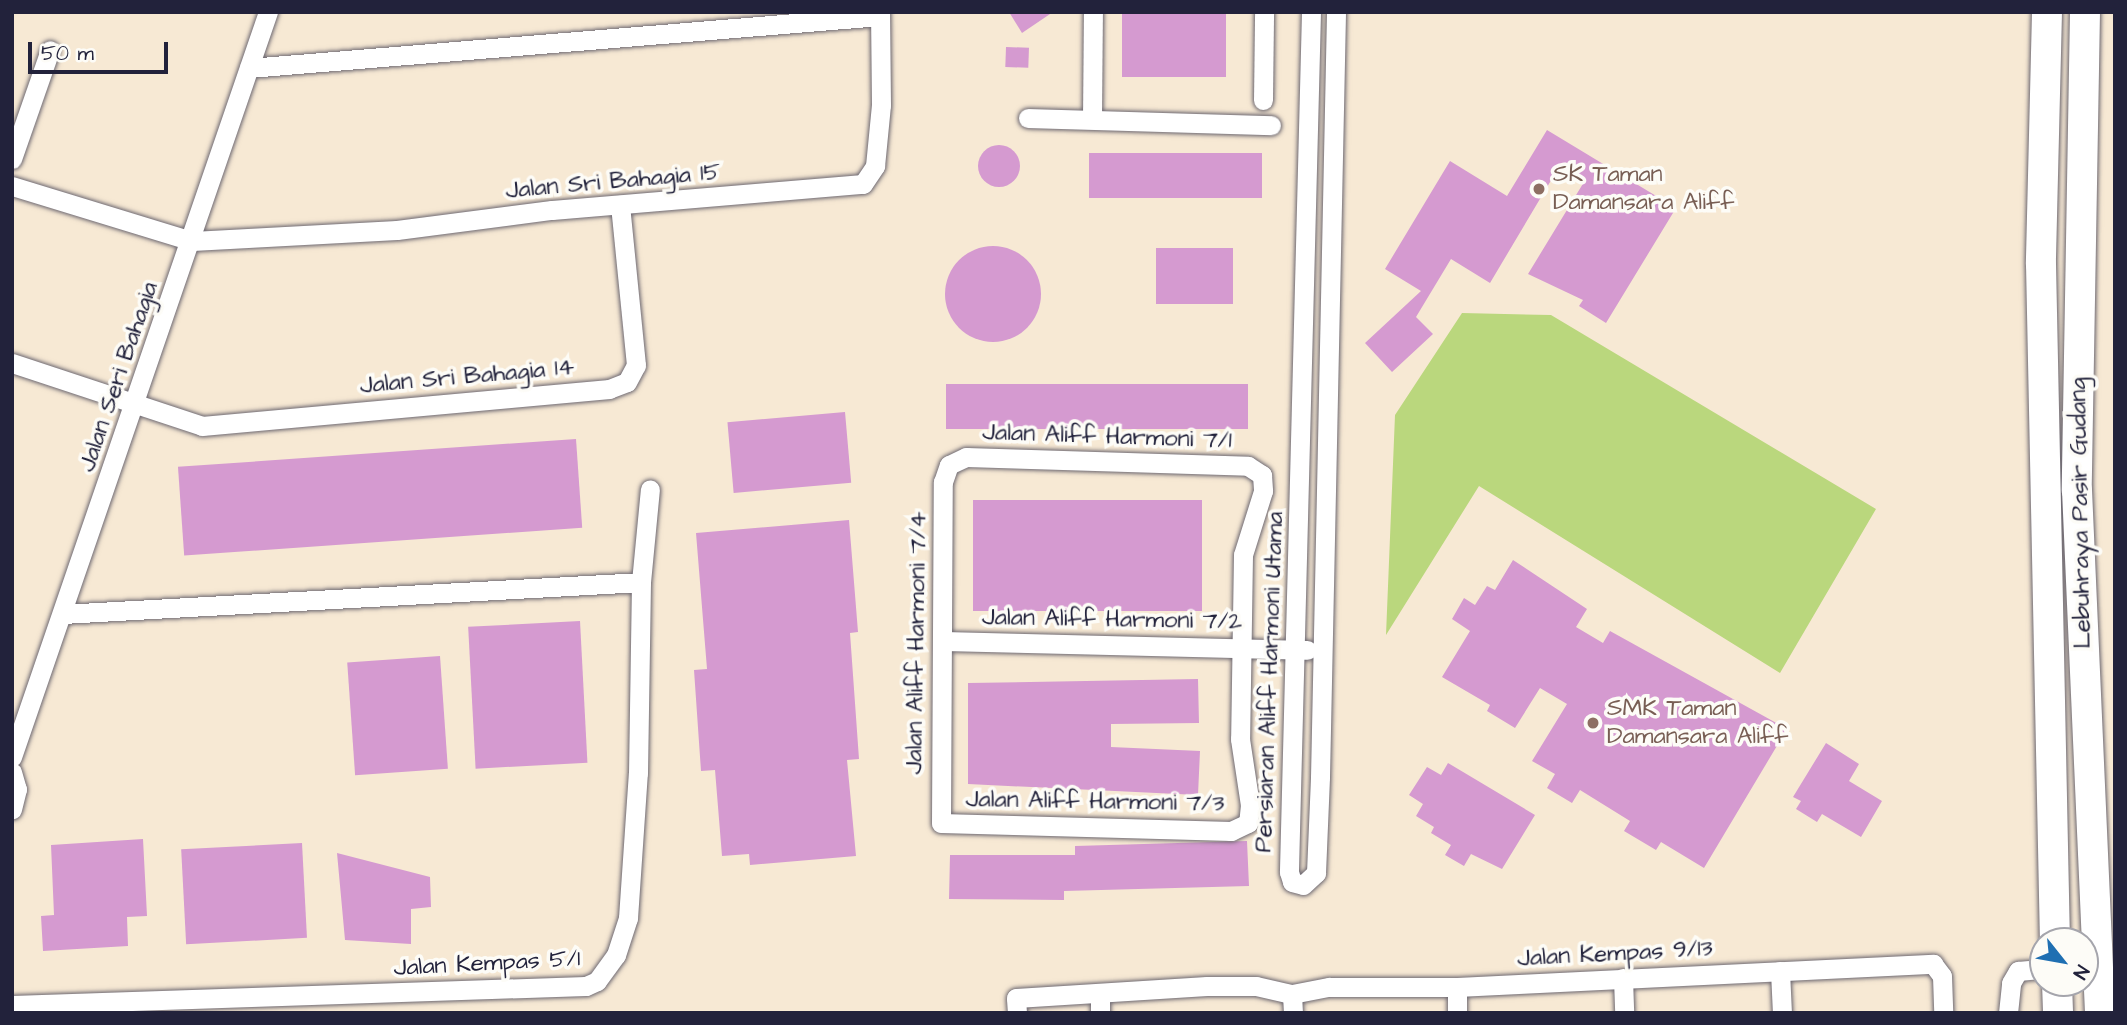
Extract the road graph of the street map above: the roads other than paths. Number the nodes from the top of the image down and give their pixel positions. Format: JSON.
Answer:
{"nodes":[{"id":1,"x":268,"y":12,"type":"edge"},
{"id":2,"x":1093,"y":12,"type":"edge"},
{"id":3,"x":1264,"y":12,"type":"edge"},
{"id":4,"x":1311,"y":12,"type":"edge"},
{"id":5,"x":1336,"y":12,"type":"edge"},
{"id":6,"x":2047,"y":12,"type":"edge"},
{"id":7,"x":2085,"y":12,"type":"edge"},
{"id":8,"x":880,"y":14,"type":"edge"},
{"id":9,"x":50,"y":50,"type":"dead end"},
{"id":10,"x":249,"y":68,"type":"junction"},
{"id":11,"x":1263,"y":100,"type":"dead end"},
{"id":12,"x":1028,"y":117,"type":"dead end"},
{"id":13,"x":1092,"y":118,"type":"junction"},
{"id":14,"x":1271,"y":125,"type":"dead end"},
{"id":15,"x":12,"y":159,"type":"edge"},
{"id":16,"x":12,"y":186,"type":"edge"},
{"id":17,"x":620,"y":205,"type":"junction"},
{"id":18,"x":192,"y":241,"type":"junction"},
{"id":19,"x":12,"y":363,"type":"edge"},
{"id":20,"x":135,"y":405,"type":"junction"},
{"id":21,"x":949,"y":465,"type":"joint"},
{"id":22,"x":650,"y":489,"type":"dead end"},
{"id":23,"x":641,"y":582,"type":"junction"},
{"id":24,"x":62,"y":614,"type":"junction"},
{"id":25,"x":943,"y":641,"type":"junction"},
{"id":26,"x":1241,"y":648,"type":"junction"},
{"id":27,"x":1295,"y":649,"type":"junction"},
{"id":28,"x":1322,"y":650,"type":"junction"},
{"id":29,"x":13,"y":751,"type":"edge"},
{"id":30,"x":12,"y":772,"type":"edge"},
{"id":31,"x":12,"y":808,"type":"edge"},
{"id":32,"x":941,"y":823,"type":"joint"},
{"id":33,"x":2054,"y":927,"type":"edge"},
{"id":34,"x":2029,"y":970,"type":"edge"},
{"id":35,"x":1780,"y":971,"type":"junction"},
{"id":36,"x":1623,"y":978,"type":"junction"},
{"id":37,"x":1457,"y":987,"type":"junction"},
{"id":38,"x":1292,"y":1003,"type":"edge"},
{"id":39,"x":1100,"y":1004,"type":"edge"},
{"id":40,"x":12,"y":1005,"type":"edge"},
{"id":41,"x":1017,"y":1013,"type":"edge"},
{"id":42,"x":1457,"y":1013,"type":"edge"},
{"id":43,"x":1624,"y":1013,"type":"edge"},
{"id":44,"x":1782,"y":1013,"type":"edge"},
{"id":45,"x":1943,"y":1013,"type":"edge"},
{"id":46,"x":2008,"y":1013,"type":"edge"},
{"id":47,"x":2100,"y":1013,"type":"edge"}],
"edges":[{"from":1,"to":10,"type":"street","name":"Jalan Seri Bahagia"},
{"from":2,"to":13,"type":"street"},
{"from":3,"to":11,"type":"street"},
{"from":4,"to":27,"type":"street","name":"Persiaran Aliff Harmoni Utama"},
{"from":5,"to":28,"type":"street","name":"Persiaran Aliff Harmoni Utama"},
{"from":6,"to":33,"type":"highway","name":"Lebuhraya Pasir Gudang"},
{"from":7,"to":47,"type":"highway","name":"Lebuhraya Pasir Gudang"},
{"from":8,"to":10,"type":"street"},
{"from":8,"to":17,"type":"street","name":"Jalan Sri Bahagia 15"},
{"from":9,"to":15,"type":"street"},
{"from":10,"to":18,"type":"street","name":"Jalan Seri Bahagia"},
{"from":12,"to":13,"type":"street"},
{"from":13,"to":14,"type":"street"},
{"from":16,"to":18,"type":"street"},
{"from":17,"to":18,"type":"street","name":"Jalan Sri Bahagia 15"},
{"from":17,"to":20,"type":"street","name":"Jalan Sri Bahagia 14"},
{"from":18,"to":20,"type":"street","name":"Jalan Seri Bahagia"},
{"from":19,"to":20,"type":"street"},
{"from":20,"to":24,"type":"street","name":"Jalan Seri Bahagia"},
{"from":21,"to":25,"type":"street","name":"Jalan Aliff Harmoni 7/4"},
{"from":21,"to":26,"type":"street","name":"Jalan Aliff Harmoni 7/1"},
{"from":22,"to":23,"type":"street","name":"Jalan Kempas 5/1"},
{"from":23,"to":24,"type":"street"},
{"from":23,"to":40,"type":"street","name":"Jalan Kempas 5/1"},
{"from":24,"to":29,"type":"street","name":"Jalan Seri Bahagia"},
{"from":25,"to":26,"type":"street","name":"Jalan Aliff Harmoni 7/2"},
{"from":25,"to":32,"type":"street","name":"Jalan Aliff Harmoni 7/4"},
{"from":26,"to":27,"type":"street","name":"Jalan Aliff Harmoni 7/2"},
{"from":26,"to":32,"type":"street","name":"Jalan Aliff Harmoni 7/3"},
{"from":27,"to":28,"type":"street","name":"Jalan Aliff Harmoni 7/2"},
{"from":27,"to":28,"type":"street","name":"Persiaran Aliff Harmoni Utama"},
{"from":30,"to":31,"type":"street"},
{"from":34,"to":46,"type":"street"},
{"from":35,"to":36,"type":"street","name":"Jalan Kempas 9/13"},
{"from":35,"to":44,"type":"street"},
{"from":35,"to":45,"type":"street","name":"Jalan Kempas 9/13"},
{"from":36,"to":37,"type":"street","name":"Jalan Kempas 9/13"},
{"from":36,"to":43,"type":"street"},
{"from":37,"to":38,"type":"street","name":"Jalan Kempas 9/13"},
{"from":37,"to":42,"type":"street"},
{"from":38,"to":39,"type":"street","name":"Jalan Kempas 9/13"},
{"from":39,"to":41,"type":"street","name":"Jalan Kempas 9/13"}]}
